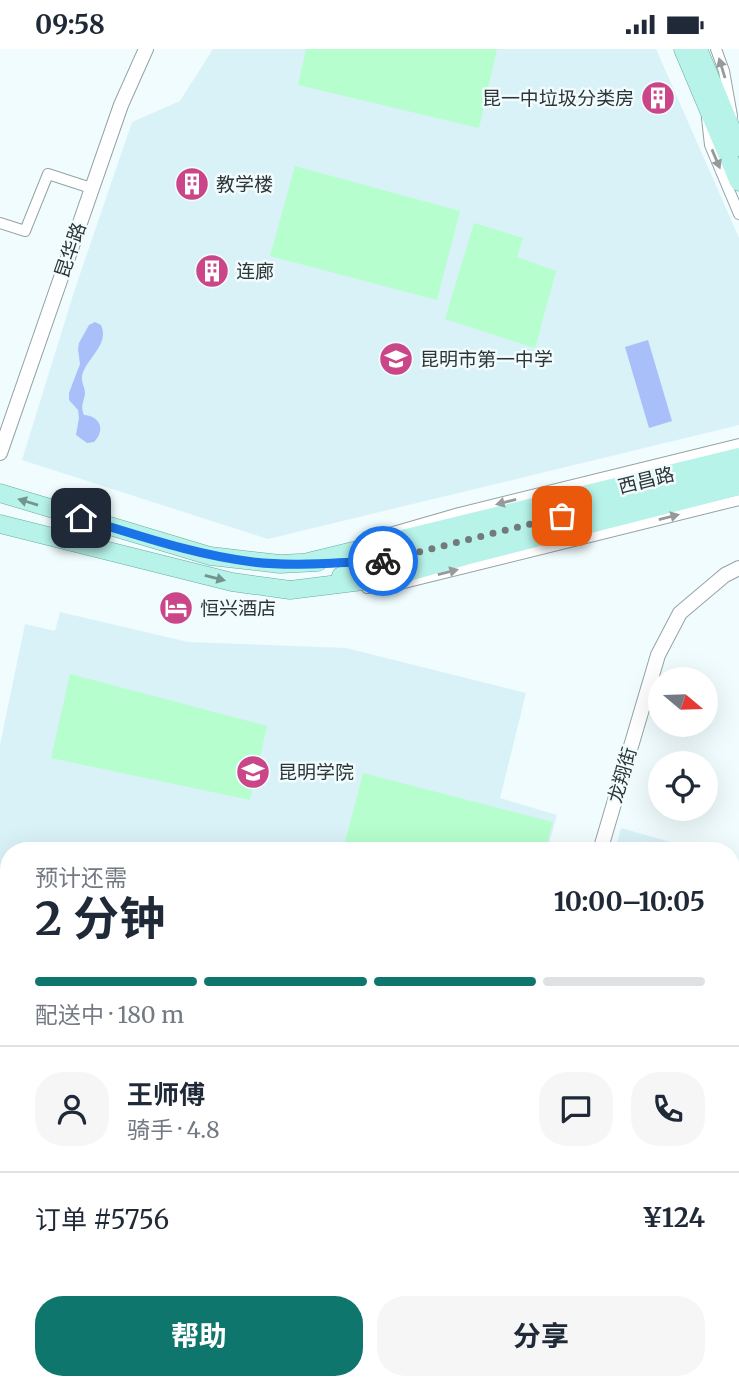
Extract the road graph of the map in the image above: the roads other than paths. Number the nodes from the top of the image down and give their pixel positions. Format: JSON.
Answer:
{"nodes":[{"id":1,"x":146,"y":49,"type":"edge"},
{"id":2,"x":683,"y":49,"type":"edge"},
{"id":3,"x":698,"y":49,"type":"edge"},
{"id":4,"x":716,"y":49,"type":"edge"},
{"id":5,"x":704,"y":102,"type":"junction"},
{"id":6,"x":737,"y":141,"type":"edge"},
{"id":7,"x":739,"y":182,"type":"edge"},
{"id":8,"x":91,"y":188,"type":"junction"},
{"id":9,"x":739,"y":214,"type":"edge"},
{"id":10,"x":0,"y":223,"type":"edge"},
{"id":11,"x":739,"y":444,"type":"edge"},
{"id":12,"x":0,"y":453,"type":"edge"},
{"id":13,"x":739,"y":457,"type":"edge"},
{"id":14,"x":739,"y":471,"type":"edge"},
{"id":15,"x":739,"y":486,"type":"edge"},
{"id":16,"x":0,"y":493,"type":"edge"},
{"id":17,"x":739,"y":500,"type":"edge"},
{"id":18,"x":0,"y":524,"type":"edge"},
{"id":19,"x":385,"y":561,"type":"junction"},
{"id":20,"x":308,"y":562,"type":"junction"},
{"id":21,"x":739,"y":568,"type":"edge"},
{"id":22,"x":739,"y":577,"type":"edge"},
{"id":23,"x":308,"y":588,"type":"junction"},
{"id":24,"x":603,"y":842,"type":"edge"},
{"id":25,"x":610,"y":842,"type":"edge"}],
"edges":[{"from":1,"to":8,"type":"street","name":"昆华路"},
{"from":2,"to":5,"type":"main road"},
{"from":3,"to":6,"type":"main road"},
{"from":6,"to":4,"type":"street","one_way":true},
{"from":5,"to":7,"type":"main road"},
{"from":5,"to":9,"type":"street","one_way":true},
{"from":8,"to":10,"type":"street"},
{"from":8,"to":12,"type":"street","name":"昆华路"},
{"from":11,"to":20,"type":"street","one_way":true},
{"from":13,"to":20,"type":"main road","name":"西昌路"},
{"from":14,"to":19,"type":"main road","name":"西昌路"},
{"from":15,"to":23,"type":"main road","name":"西昌路"},
{"from":20,"to":16,"type":"main road","name":"西昌路","one_way":true},
{"from":23,"to":17,"type":"street","one_way":true},
{"from":18,"to":23,"type":"main road","name":"西昌路","one_way":true},
{"from":19,"to":20,"type":"main road","name":"西昌路"},
{"from":19,"to":23,"type":"main road","name":"西昌路"},
{"from":21,"to":24,"type":"street","name":"龙翔街"},
{"from":22,"to":25,"type":"street","name":"龙翔街"}]}
